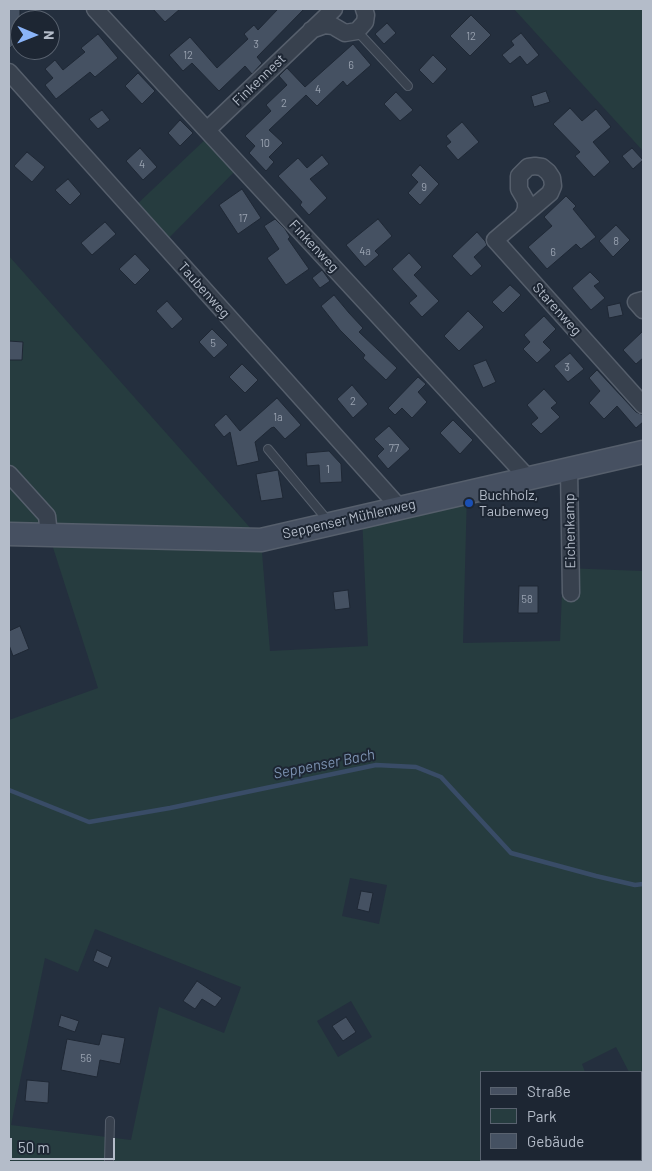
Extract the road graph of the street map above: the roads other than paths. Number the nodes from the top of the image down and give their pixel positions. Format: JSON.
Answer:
{"nodes":[{"id":1,"x":334,"y":9,"type":"edge"},
{"id":2,"x":364,"y":9,"type":"edge"},
{"id":3,"x":101,"y":10,"type":"edge"},
{"id":4,"x":311,"y":30,"type":"junction"},
{"id":5,"x":357,"y":31,"type":"junction"},
{"id":6,"x":9,"y":72,"type":"edge"},
{"id":7,"x":408,"y":86,"type":"dead end"},
{"id":8,"x":207,"y":130,"type":"junction"},
{"id":9,"x":523,"y":216,"type":"dead end"},
{"id":10,"x":643,"y":300,"type":"edge"},
{"id":11,"x":643,"y":310,"type":"edge"},
{"id":12,"x":643,"y":405,"type":"edge"},
{"id":13,"x":268,"y":449,"type":"dead end"},
{"id":14,"x":643,"y":452,"type":"edge"},
{"id":15,"x":569,"y":469,"type":"junction"},
{"id":16,"x":9,"y":474,"type":"edge"},
{"id":17,"x":528,"y":478,"type":"junction"},
{"id":18,"x":399,"y":507,"type":"junction"},
{"id":19,"x":330,"y":523,"type":"junction"},
{"id":20,"x":9,"y":534,"type":"edge"},
{"id":21,"x":49,"y":535,"type":"junction"},
{"id":22,"x":571,"y":593,"type":"dead end"},
{"id":23,"x":110,"y":1121,"type":"dead end"},
{"id":24,"x":109,"y":1162,"type":"edge"}],
"edges":[{"from":1,"to":4,"type":"street","name":"Finkennest"},
{"from":2,"to":5,"type":"street"},
{"from":3,"to":8,"type":"street","name":"Finkenweg"},
{"from":4,"to":5,"type":"street"},
{"from":4,"to":8,"type":"street","name":"Finkennest"},
{"from":5,"to":7,"type":"lane"},
{"from":6,"to":18,"type":"street","name":"Taubenweg"},
{"from":8,"to":17,"type":"street","name":"Finkenweg"},
{"from":9,"to":12,"type":"street","name":"Starenweg"},
{"from":10,"to":11,"type":"street"},
{"from":13,"to":19,"type":"lane"},
{"from":14,"to":15,"type":"street","name":"Seppenser Mühlenweg"},
{"from":15,"to":17,"type":"street","name":"Seppenser Mühlenweg"},
{"from":15,"to":22,"type":"street","name":"Eichenkamp"},
{"from":16,"to":21,"type":"street"},
{"from":17,"to":18,"type":"street","name":"Seppenser Mühlenweg"},
{"from":18,"to":19,"type":"street","name":"Seppenser Mühlenweg"},
{"from":19,"to":21,"type":"street","name":"Seppenser Mühlenweg"},
{"from":20,"to":21,"type":"street","name":"Seppenser Mühlenweg"},
{"from":23,"to":24,"type":"lane"}]}
